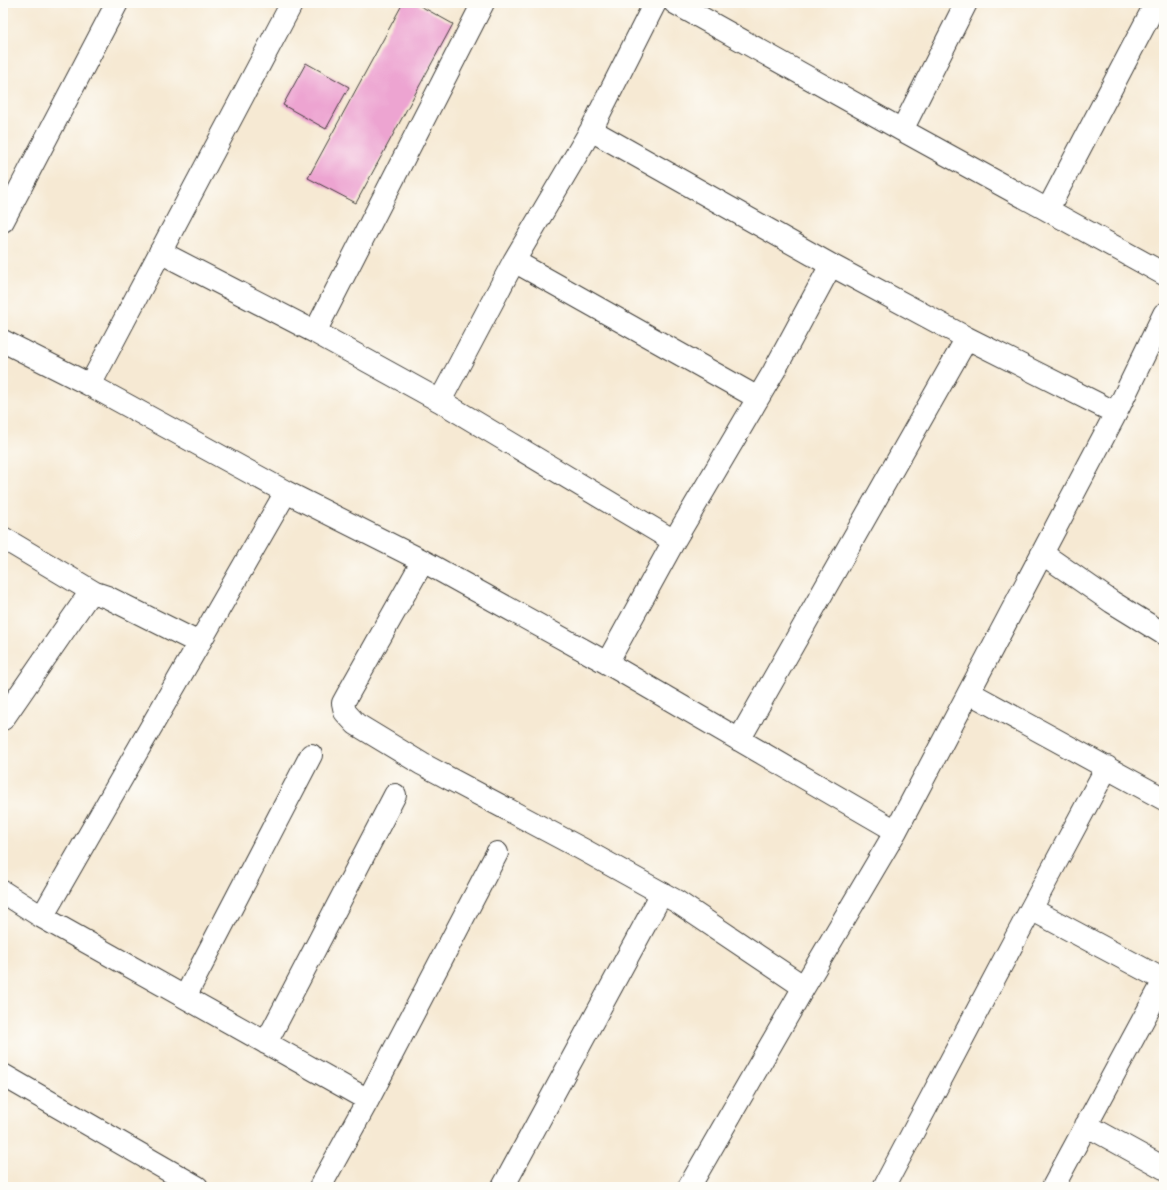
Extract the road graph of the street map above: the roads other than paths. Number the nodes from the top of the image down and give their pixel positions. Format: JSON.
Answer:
{"nodes":[{"id":1,"x":117,"y":3,"type":"edge"},
{"id":2,"x":292,"y":3,"type":"edge"},
{"id":3,"x":483,"y":3,"type":"edge"},
{"id":4,"x":656,"y":3,"type":"edge"},
{"id":5,"x":675,"y":3,"type":"edge"},
{"id":6,"x":966,"y":3,"type":"edge"},
{"id":7,"x":1156,"y":3,"type":"edge"},
{"id":8,"x":591,"y":130,"type":"junction"},
{"id":9,"x":902,"y":130,"type":"junction"},
{"id":10,"x":1048,"y":209,"type":"junction"},
{"id":11,"x":3,"y":220,"type":"edge"},
{"id":12,"x":160,"y":252,"type":"junction"},
{"id":13,"x":514,"y":261,"type":"junction"},
{"id":14,"x":830,"y":265,"type":"junction"},
{"id":15,"x":1164,"y":274,"type":"edge"},
{"id":16,"x":1164,"y":314,"type":"edge"},
{"id":17,"x":315,"y":332,"type":"junction"},
{"id":18,"x":966,"y":338,"type":"junction"},
{"id":19,"x":3,"y":341,"type":"edge"},
{"id":20,"x":90,"y":385,"type":"junction"},
{"id":21,"x":758,"y":398,"type":"junction"},
{"id":22,"x":440,"y":401,"type":"junction"},
{"id":23,"x":1116,"y":413,"type":"junction"},
{"id":24,"x":286,"y":492,"type":"junction"},
{"id":25,"x":3,"y":538,"type":"edge"},
{"id":26,"x":674,"y":541,"type":"junction"},
{"id":27,"x":1043,"y":554,"type":"junction"},
{"id":28,"x":423,"y":562,"type":"junction"},
{"id":29,"x":95,"y":593,"type":"junction"},
{"id":30,"x":1164,"y":634,"type":"edge"},
{"id":31,"x":199,"y":643,"type":"junction"},
{"id":32,"x":607,"y":663,"type":"junction"},
{"id":33,"x":970,"y":692,"type":"junction"},
{"id":34,"x":3,"y":719,"type":"edge"},
{"id":35,"x":739,"y":740,"type":"junction"},
{"id":36,"x":311,"y":755,"type":"dead end"},
{"id":37,"x":1107,"y":767,"type":"junction"},
{"id":38,"x":395,"y":795,"type":"dead end"},
{"id":39,"x":1164,"y":799,"type":"edge"},
{"id":40,"x":896,"y":831,"type":"junction"},
{"id":41,"x":497,"y":853,"type":"dead end"},
{"id":42,"x":3,"y":892,"type":"edge"},
{"id":43,"x":662,"y":893,"type":"junction"},
{"id":44,"x":1031,"y":909,"type":"junction"},
{"id":45,"x":42,"y":917,"type":"junction"},
{"id":46,"x":1164,"y":980,"type":"edge"},
{"id":47,"x":804,"y":987,"type":"junction"},
{"id":48,"x":185,"y":996,"type":"junction"},
{"id":49,"x":266,"y":1043,"type":"junction"},
{"id":50,"x":3,"y":1075,"type":"edge"},
{"id":51,"x":368,"y":1100,"type":"junction"},
{"id":52,"x":1086,"y":1125,"type":"junction"},
{"id":53,"x":1164,"y":1168,"type":"edge"},
{"id":54,"x":197,"y":1187,"type":"edge"},
{"id":55,"x":320,"y":1187,"type":"edge"},
{"id":56,"x":503,"y":1187,"type":"edge"},
{"id":57,"x":689,"y":1187,"type":"edge"},
{"id":58,"x":884,"y":1187,"type":"edge"},
{"id":59,"x":1053,"y":1187,"type":"edge"}],
"edges":[{"from":1,"to":11,"type":"street"},
{"from":2,"to":12,"type":"street"},
{"from":3,"to":17,"type":"street"},
{"from":4,"to":8,"type":"street"},
{"from":5,"to":9,"type":"street"},
{"from":6,"to":9,"type":"street"},
{"from":7,"to":10,"type":"street"},
{"from":8,"to":13,"type":"street"},
{"from":8,"to":14,"type":"street"},
{"from":9,"to":10,"type":"street"},
{"from":10,"to":15,"type":"street"},
{"from":12,"to":17,"type":"street"},
{"from":12,"to":20,"type":"street"},
{"from":13,"to":21,"type":"street"},
{"from":13,"to":22,"type":"street"},
{"from":14,"to":18,"type":"street"},
{"from":14,"to":21,"type":"street"},
{"from":16,"to":23,"type":"street"},
{"from":17,"to":22,"type":"street"},
{"from":18,"to":23,"type":"street"},
{"from":18,"to":35,"type":"street"},
{"from":19,"to":20,"type":"street"},
{"from":20,"to":24,"type":"street"},
{"from":21,"to":26,"type":"street"},
{"from":22,"to":26,"type":"street"},
{"from":23,"to":27,"type":"street"},
{"from":24,"to":28,"type":"street"},
{"from":24,"to":31,"type":"street"},
{"from":25,"to":29,"type":"street"},
{"from":26,"to":32,"type":"street"},
{"from":27,"to":30,"type":"street"},
{"from":27,"to":33,"type":"street"},
{"from":28,"to":32,"type":"street"},
{"from":28,"to":43,"type":"street"},
{"from":29,"to":31,"type":"street"},
{"from":29,"to":34,"type":"street"},
{"from":31,"to":45,"type":"street"},
{"from":32,"to":35,"type":"street"},
{"from":33,"to":37,"type":"street"},
{"from":33,"to":40,"type":"street"},
{"from":35,"to":40,"type":"street"},
{"from":36,"to":48,"type":"street"},
{"from":37,"to":39,"type":"street"},
{"from":37,"to":44,"type":"street"},
{"from":38,"to":49,"type":"street"},
{"from":40,"to":47,"type":"street"},
{"from":41,"to":51,"type":"street"},
{"from":42,"to":45,"type":"street"},
{"from":43,"to":47,"type":"street"},
{"from":43,"to":56,"type":"street"},
{"from":44,"to":46,"type":"street"},
{"from":44,"to":58,"type":"street"},
{"from":45,"to":48,"type":"street"},
{"from":46,"to":52,"type":"street"},
{"from":47,"to":57,"type":"street"},
{"from":48,"to":49,"type":"street"},
{"from":49,"to":51,"type":"street"},
{"from":50,"to":54,"type":"street"},
{"from":51,"to":55,"type":"street"},
{"from":52,"to":53,"type":"street"},
{"from":52,"to":59,"type":"street"}]}
